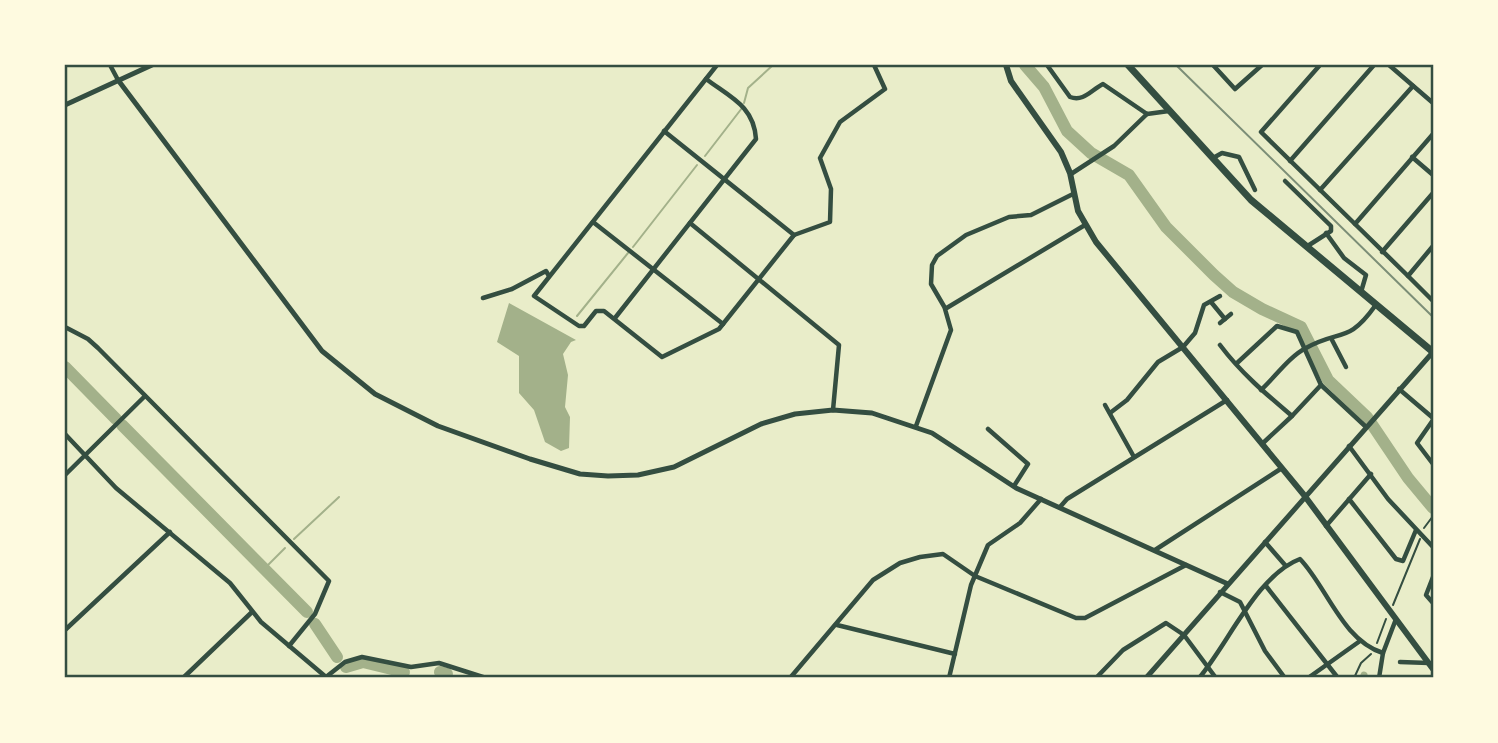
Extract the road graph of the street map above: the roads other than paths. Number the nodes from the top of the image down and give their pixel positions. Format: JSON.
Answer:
{"nodes":[{"id":1,"x":110,"y":65,"type":"edge"},
{"id":2,"x":152,"y":65,"type":"edge"},
{"id":3,"x":717,"y":65,"type":"edge"},
{"id":4,"x":874,"y":65,"type":"edge"},
{"id":5,"x":1006,"y":65,"type":"edge"},
{"id":6,"x":1047,"y":65,"type":"edge"},
{"id":7,"x":1128,"y":65,"type":"edge"},
{"id":8,"x":1213,"y":65,"type":"edge"},
{"id":9,"x":1262,"y":65,"type":"edge"},
{"id":10,"x":1320,"y":65,"type":"edge"},
{"id":11,"x":1374,"y":65,"type":"edge"},
{"id":12,"x":1388,"y":65,"type":"edge"},
{"id":13,"x":706,"y":79,"type":"junction"},
{"id":14,"x":118,"y":80,"type":"junction"},
{"id":15,"x":1413,"y":86,"type":"junction"},
{"id":16,"x":1433,"y":103,"type":"edge"},
{"id":17,"x":65,"y":105,"type":"edge"},
{"id":18,"x":1170,"y":111,"type":"junction"},
{"id":19,"x":1147,"y":114,"type":"junction"},
{"id":20,"x":664,"y":131,"type":"junction"},
{"id":21,"x":1433,"y":134,"type":"edge"},
{"id":22,"x":1412,"y":157,"type":"junction"},
{"id":23,"x":1213,"y":159,"type":"junction"},
{"id":24,"x":1290,"y":161,"type":"junction"},
{"id":25,"x":1070,"y":175,"type":"junction"},
{"id":26,"x":1433,"y":175,"type":"edge"},
{"id":27,"x":724,"y":178,"type":"junction"},
{"id":28,"x":1285,"y":181,"type":"dead end"},
{"id":29,"x":1255,"y":190,"type":"dead end"},
{"id":30,"x":1320,"y":190,"type":"junction"},
{"id":31,"x":1433,"y":193,"type":"edge"},
{"id":32,"x":1073,"y":194,"type":"junction"},
{"id":33,"x":593,"y":222,"type":"junction"},
{"id":34,"x":690,"y":223,"type":"junction"},
{"id":35,"x":1355,"y":224,"type":"junction"},
{"id":36,"x":1085,"y":225,"type":"junction"},
{"id":37,"x":1326,"y":233,"type":"junction"},
{"id":38,"x":794,"y":235,"type":"junction"},
{"id":39,"x":1433,"y":246,"type":"edge"},
{"id":40,"x":1306,"y":247,"type":"junction"},
{"id":41,"x":1382,"y":252,"type":"junction"},
{"id":42,"x":654,"y":269,"type":"junction"},
{"id":43,"x":549,"y":276,"type":"junction"},
{"id":44,"x":1408,"y":276,"type":"junction"},
{"id":45,"x":759,"y":279,"type":"junction"},
{"id":46,"x":1360,"y":292,"type":"junction"},
{"id":47,"x":1220,"y":296,"type":"dead end"},
{"id":48,"x":483,"y":298,"type":"dead end"},
{"id":49,"x":1433,"y":301,"type":"edge"},
{"id":50,"x":1211,"y":302,"type":"junction"},
{"id":51,"x":1375,"y":306,"type":"junction"},
{"id":52,"x":945,"y":309,"type":"junction"},
{"id":53,"x":1231,"y":314,"type":"dead end"},
{"id":54,"x":615,"y":318,"type":"junction"},
{"id":55,"x":1225,"y":319,"type":"junction"},
{"id":56,"x":1220,"y":323,"type":"dead end"},
{"id":57,"x":723,"y":324,"type":"junction"},
{"id":58,"x":65,"y":327,"type":"edge"},
{"id":59,"x":1332,"y":340,"type":"junction"},
{"id":60,"x":1220,"y":345,"type":"dead end"},
{"id":61,"x":1183,"y":347,"type":"junction"},
{"id":62,"x":1305,"y":348,"type":"junction"},
{"id":63,"x":1433,"y":352,"type":"edge"},
{"id":64,"x":1236,"y":364,"type":"junction"},
{"id":65,"x":1346,"y":367,"type":"dead end"},
{"id":66,"x":1321,"y":384,"type":"junction"},
{"id":67,"x":1399,"y":388,"type":"junction"},
{"id":68,"x":1261,"y":390,"type":"junction"},
{"id":69,"x":145,"y":396,"type":"junction"},
{"id":70,"x":1227,"y":399,"type":"junction"},
{"id":71,"x":1105,"y":405,"type":"dead end"},
{"id":72,"x":833,"y":410,"type":"junction"},
{"id":73,"x":1110,"y":413,"type":"junction"},
{"id":74,"x":1292,"y":416,"type":"junction"},
{"id":75,"x":1433,"y":419,"type":"edge"},
{"id":76,"x":916,"y":426,"type":"junction"},
{"id":77,"x":1366,"y":426,"type":"junction"},
{"id":78,"x":988,"y":429,"type":"dead end"},
{"id":79,"x":65,"y":434,"type":"edge"},
{"id":80,"x":1262,"y":444,"type":"junction"},
{"id":81,"x":1349,"y":446,"type":"junction"},
{"id":82,"x":85,"y":457,"type":"junction"},
{"id":83,"x":1134,"y":457,"type":"junction"},
{"id":84,"x":1433,"y":464,"type":"edge"},
{"id":85,"x":1282,"y":468,"type":"junction"},
{"id":86,"x":1371,"y":474,"type":"junction"},
{"id":87,"x":65,"y":475,"type":"edge"},
{"id":88,"x":1014,"y":486,"type":"junction"},
{"id":89,"x":1304,"y":495,"type":"junction"},
{"id":90,"x":1041,"y":499,"type":"junction"},
{"id":91,"x":1349,"y":499,"type":"junction"},
{"id":92,"x":1060,"y":507,"type":"junction"},
{"id":93,"x":1326,"y":526,"type":"junction"},
{"id":94,"x":1418,"y":531,"type":"junction"},
{"id":95,"x":170,"y":533,"type":"junction"},
{"id":96,"x":1264,"y":541,"type":"junction"},
{"id":97,"x":1433,"y":547,"type":"edge"},
{"id":98,"x":1155,"y":550,"type":"junction"},
{"id":99,"x":1187,"y":565,"type":"junction"},
{"id":100,"x":1285,"y":565,"type":"junction"},
{"id":101,"x":975,"y":576,"type":"junction"},
{"id":102,"x":1433,"y":577,"type":"edge"},
{"id":103,"x":1228,"y":584,"type":"junction"},
{"id":104,"x":1266,"y":586,"type":"junction"},
{"id":105,"x":1220,"y":593,"type":"junction"},
{"id":106,"x":1433,"y":603,"type":"edge"},
{"id":107,"x":1245,"y":610,"type":"junction"},
{"id":108,"x":252,"y":612,"type":"junction"},
{"id":109,"x":1396,"y":618,"type":"junction"},
{"id":110,"x":837,"y":625,"type":"junction"},
{"id":111,"x":65,"y":630,"type":"edge"},
{"id":112,"x":1184,"y":635,"type":"junction"},
{"id":113,"x":1360,"y":641,"type":"junction"},
{"id":114,"x":289,"y":646,"type":"junction"},
{"id":115,"x":1383,"y":653,"type":"junction"},
{"id":116,"x":955,"y":654,"type":"junction"},
{"id":117,"x":1400,"y":662,"type":"dead end"},
{"id":118,"x":1326,"y":665,"type":"junction"},
{"id":119,"x":1431,"y":666,"type":"edge"},
{"id":120,"x":1208,"y":667,"type":"junction"},
{"id":121,"x":183,"y":678,"type":"edge"},
{"id":122,"x":326,"y":678,"type":"edge"},
{"id":123,"x":486,"y":678,"type":"edge"},
{"id":124,"x":790,"y":678,"type":"edge"},
{"id":125,"x":949,"y":678,"type":"edge"},
{"id":126,"x":1096,"y":678,"type":"edge"},
{"id":127,"x":1146,"y":678,"type":"edge"},
{"id":128,"x":1199,"y":678,"type":"edge"},
{"id":129,"x":1216,"y":678,"type":"edge"},
{"id":130,"x":1285,"y":678,"type":"edge"},
{"id":131,"x":1308,"y":678,"type":"edge"},
{"id":132,"x":1338,"y":678,"type":"edge"},
{"id":133,"x":1378,"y":678,"type":"edge"}],
"edges":[{"from":1,"to":14,"type":"street"},
{"from":2,"to":14,"type":"street"},
{"from":3,"to":13,"type":"street"},
{"from":4,"to":38,"type":"street"},
{"from":5,"to":25,"type":"main road"},
{"from":6,"to":19,"type":"street"},
{"from":7,"to":18,"type":"main road"},
{"from":8,"to":9,"type":"street"},
{"from":10,"to":24,"type":"street"},
{"from":11,"to":24,"type":"street"},
{"from":12,"to":15,"type":"street"},
{"from":13,"to":20,"type":"street"},
{"from":13,"to":27,"type":"street"},
{"from":14,"to":17,"type":"street"},
{"from":14,"to":72,"type":"street"},
{"from":15,"to":16,"type":"street"},
{"from":15,"to":30,"type":"street"},
{"from":18,"to":19,"type":"street"},
{"from":18,"to":23,"type":"main road"},
{"from":19,"to":25,"type":"street"},
{"from":20,"to":27,"type":"street"},
{"from":20,"to":33,"type":"street"},
{"from":21,"to":22,"type":"street"},
{"from":22,"to":26,"type":"street"},
{"from":22,"to":35,"type":"street"},
{"from":23,"to":29,"type":"street"},
{"from":23,"to":40,"type":"main road"},
{"from":24,"to":30,"type":"street"},
{"from":25,"to":32,"type":"main road"},
{"from":27,"to":34,"type":"street"},
{"from":27,"to":38,"type":"street"},
{"from":28,"to":37,"type":"street"},
{"from":30,"to":35,"type":"street"},
{"from":31,"to":41,"type":"street"},
{"from":32,"to":36,"type":"main road"},
{"from":32,"to":52,"type":"street"},
{"from":33,"to":42,"type":"street"},
{"from":33,"to":43,"type":"street"},
{"from":34,"to":42,"type":"street"},
{"from":34,"to":45,"type":"street"},
{"from":35,"to":41,"type":"street"},
{"from":36,"to":52,"type":"street"},
{"from":36,"to":61,"type":"main road"},
{"from":37,"to":40,"type":"street"},
{"from":37,"to":46,"type":"street"},
{"from":38,"to":45,"type":"street"},
{"from":39,"to":44,"type":"street"},
{"from":40,"to":46,"type":"main road"},
{"from":41,"to":44,"type":"street"},
{"from":42,"to":54,"type":"street"},
{"from":42,"to":57,"type":"street"},
{"from":43,"to":48,"type":"street"},
{"from":43,"to":54,"type":"street"},
{"from":44,"to":49,"type":"street"},
{"from":45,"to":57,"type":"street"},
{"from":45,"to":72,"type":"street"},
{"from":46,"to":51,"type":"main road"},
{"from":47,"to":50,"type":"street"},
{"from":50,"to":55,"type":"street"},
{"from":50,"to":61,"type":"street"},
{"from":51,"to":59,"type":"street"},
{"from":51,"to":63,"type":"main road"},
{"from":52,"to":76,"type":"street"},
{"from":53,"to":55,"type":"street"},
{"from":54,"to":57,"type":"street"},
{"from":55,"to":56,"type":"street"},
{"from":58,"to":69,"type":"street"},
{"from":59,"to":62,"type":"street"},
{"from":59,"to":65,"type":"street"},
{"from":60,"to":64,"type":"street"},
{"from":61,"to":70,"type":"main road"},
{"from":61,"to":73,"type":"street"},
{"from":62,"to":64,"type":"street"},
{"from":62,"to":66,"type":"street"},
{"from":62,"to":68,"type":"street"},
{"from":63,"to":67,"type":"street"},
{"from":64,"to":68,"type":"street"},
{"from":66,"to":74,"type":"street"},
{"from":66,"to":77,"type":"street"},
{"from":67,"to":75,"type":"street"},
{"from":67,"to":77,"type":"street"},
{"from":68,"to":74,"type":"street"},
{"from":69,"to":82,"type":"street"},
{"from":69,"to":114,"type":"street"},
{"from":70,"to":80,"type":"main road"},
{"from":70,"to":83,"type":"street"},
{"from":71,"to":73,"type":"street"},
{"from":72,"to":76,"type":"street"},
{"from":73,"to":83,"type":"street"},
{"from":74,"to":80,"type":"street"},
{"from":75,"to":84,"type":"street"},
{"from":76,"to":88,"type":"street"},
{"from":77,"to":81,"type":"street"},
{"from":78,"to":88,"type":"street"},
{"from":79,"to":82,"type":"street"},
{"from":80,"to":85,"type":"main road"},
{"from":81,"to":86,"type":"street"},
{"from":81,"to":89,"type":"street"},
{"from":82,"to":87,"type":"street"},
{"from":82,"to":95,"type":"street"},
{"from":83,"to":92,"type":"street"},
{"from":85,"to":89,"type":"main road"},
{"from":85,"to":98,"type":"street"},
{"from":86,"to":91,"type":"street"},
{"from":86,"to":94,"type":"street"},
{"from":88,"to":90,"type":"street"},
{"from":89,"to":93,"type":"main road"},
{"from":89,"to":96,"type":"street"},
{"from":90,"to":92,"type":"street"},
{"from":90,"to":101,"type":"street"},
{"from":91,"to":93,"type":"street"},
{"from":91,"to":94,"type":"street"},
{"from":92,"to":98,"type":"street"},
{"from":93,"to":109,"type":"main road"},
{"from":94,"to":97,"type":"street"},
{"from":95,"to":108,"type":"street"},
{"from":95,"to":111,"type":"street"},
{"from":96,"to":100,"type":"street"},
{"from":96,"to":103,"type":"street"},
{"from":98,"to":99,"type":"street"},
{"from":99,"to":101,"type":"street"},
{"from":99,"to":103,"type":"street"},
{"from":100,"to":104,"type":"street"},
{"from":100,"to":113,"type":"street"},
{"from":101,"to":110,"type":"street"},
{"from":101,"to":116,"type":"street"},
{"from":102,"to":106,"type":"street"},
{"from":103,"to":105,"type":"street"},
{"from":104,"to":107,"type":"street"},
{"from":104,"to":118,"type":"street"},
{"from":105,"to":107,"type":"street"},
{"from":105,"to":112,"type":"street"},
{"from":107,"to":120,"type":"street"},
{"from":107,"to":130,"type":"street"},
{"from":108,"to":114,"type":"street"},
{"from":108,"to":121,"type":"street"},
{"from":109,"to":115,"type":"street"},
{"from":109,"to":119,"type":"main road"},
{"from":110,"to":116,"type":"street"},
{"from":110,"to":124,"type":"street"},
{"from":112,"to":120,"type":"street"},
{"from":112,"to":126,"type":"street"},
{"from":112,"to":127,"type":"street"},
{"from":113,"to":115,"type":"street"},
{"from":113,"to":118,"type":"street"},
{"from":114,"to":122,"type":"street"},
{"from":115,"to":133,"type":"street"},
{"from":116,"to":125,"type":"street"},
{"from":117,"to":119,"type":"street"},
{"from":118,"to":131,"type":"street"},
{"from":118,"to":132,"type":"street"},
{"from":120,"to":128,"type":"street"},
{"from":120,"to":129,"type":"street"},
{"from":122,"to":123,"type":"street"}]}
